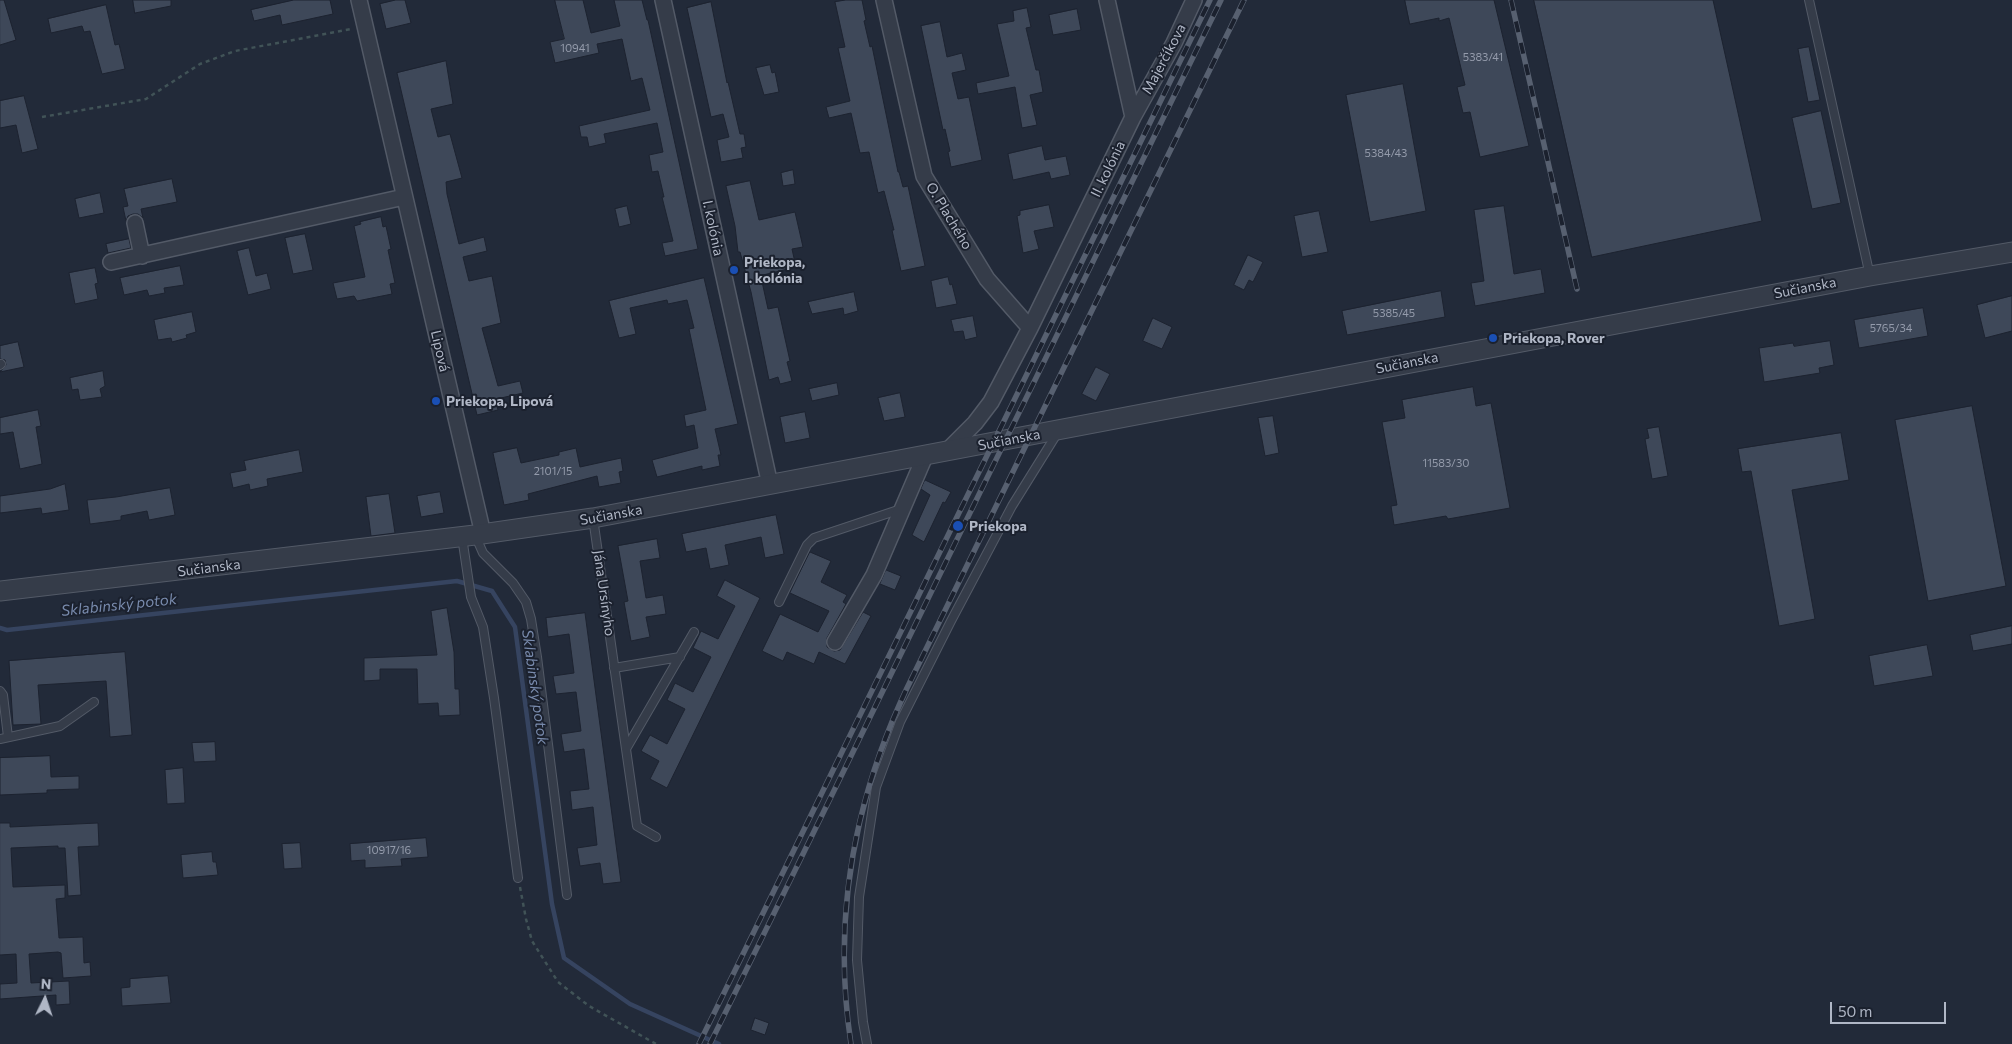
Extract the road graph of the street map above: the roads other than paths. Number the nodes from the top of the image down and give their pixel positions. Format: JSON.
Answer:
{"nodes":[{"id":1,"x":359,"y":0,"type":"edge"},
{"id":2,"x":663,"y":0,"type":"edge"},
{"id":3,"x":884,"y":0,"type":"edge"},
{"id":4,"x":1107,"y":0,"type":"edge"},
{"id":5,"x":1194,"y":0,"type":"edge"},
{"id":6,"x":1810,"y":0,"type":"edge"},
{"id":7,"x":1133,"y":117,"type":"junction"},
{"id":8,"x":404,"y":197,"type":"junction"},
{"id":9,"x":135,"y":223,"type":"dead end"},
{"id":10,"x":2012,"y":252,"type":"edge"},
{"id":11,"x":142,"y":256,"type":"junction"},
{"id":12,"x":110,"y":262,"type":"dead end"},
{"id":13,"x":1870,"y":276,"type":"junction"},
{"id":14,"x":1030,"y":328,"type":"junction"},
{"id":15,"x":1059,"y":431,"type":"junction"},
{"id":16,"x":946,"y":451,"type":"junction"},
{"id":17,"x":925,"y":456,"type":"junction"},
{"id":18,"x":770,"y":485,"type":"junction"},
{"id":19,"x":901,"y":509,"type":"junction"},
{"id":20,"x":593,"y":518,"type":"junction"},
{"id":21,"x":471,"y":540,"type":"junction"},
{"id":22,"x":0,"y":591,"type":"edge"},
{"id":23,"x":779,"y":602,"type":"dead end"},
{"id":24,"x":694,"y":632,"type":"dead end"},
{"id":25,"x":835,"y":642,"type":"dead end"},
{"id":26,"x":680,"y":657,"type":"junction"},
{"id":27,"x":614,"y":668,"type":"junction"},
{"id":28,"x":0,"y":691,"type":"edge"},
{"id":29,"x":94,"y":702,"type":"dead end"},
{"id":30,"x":4,"y":738,"type":"edge"},
{"id":31,"x":626,"y":749,"type":"junction"},
{"id":32,"x":656,"y":837,"type":"dead end"},
{"id":33,"x":518,"y":878,"type":"road end"},
{"id":34,"x":567,"y":895,"type":"dead end"},
{"id":35,"x":866,"y":1044,"type":"edge"}],
"edges":[{"from":1,"to":8,"type":"street","name":"Lipová"},
{"from":2,"to":18,"type":"street","name":"I. kolónia"},
{"from":3,"to":14,"type":"street","name":"O. Plachého"},
{"from":4,"to":7,"type":"street"},
{"from":5,"to":7,"type":"street","name":"Majerčíkova"},
{"from":6,"to":13,"type":"lane"},
{"from":7,"to":14,"type":"street","name":"II. kolónia"},
{"from":8,"to":11,"type":"street"},
{"from":8,"to":21,"type":"street","name":"Lipová"},
{"from":9,"to":11,"type":"street"},
{"from":10,"to":13,"type":"street","name":"Sučianska"},
{"from":11,"to":12,"type":"street"},
{"from":13,"to":15,"type":"street","name":"Sučianska"},
{"from":14,"to":16,"type":"street","name":"II. kolónia"},
{"from":15,"to":16,"type":"street","name":"Sučianska"},
{"from":15,"to":35,"type":"lane"},
{"from":16,"to":17,"type":"street","name":"Sučianska"},
{"from":17,"to":18,"type":"street","name":"Sučianska"},
{"from":17,"to":19,"type":"street"},
{"from":18,"to":20,"type":"street","name":"Sučianska"},
{"from":19,"to":23,"type":"lane"},
{"from":19,"to":25,"type":"street"},
{"from":20,"to":21,"type":"street","name":"Sučianska"},
{"from":20,"to":27,"type":"lane","name":"Jána Ursínyho"},
{"from":21,"to":22,"type":"street","name":"Sučianska"},
{"from":21,"to":33,"type":"lane"},
{"from":21,"to":34,"type":"lane"},
{"from":24,"to":26,"type":"lane"},
{"from":26,"to":27,"type":"lane"},
{"from":26,"to":31,"type":"lane"},
{"from":27,"to":31,"type":"lane","name":"Jána Ursínyho"},
{"from":28,"to":30,"type":"lane"},
{"from":29,"to":30,"type":"lane"},
{"from":31,"to":32,"type":"lane","name":"Jána Ursínyho"}]}
